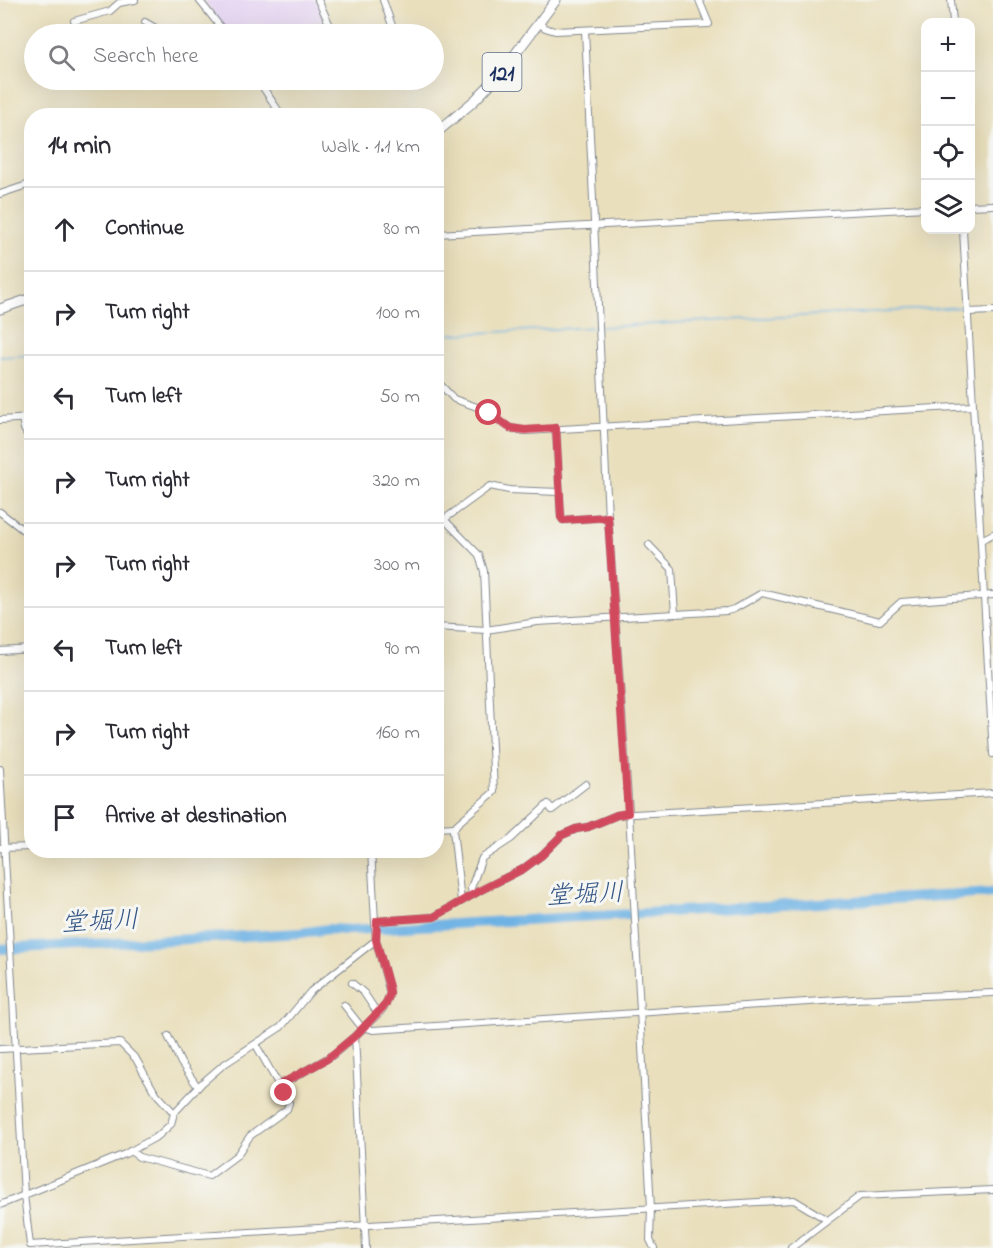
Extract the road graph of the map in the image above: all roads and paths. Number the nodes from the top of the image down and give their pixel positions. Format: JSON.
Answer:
{"nodes":[{"id":1,"x":135,"y":0,"type":"edge"},
{"id":2,"x":199,"y":0,"type":"edge"},
{"id":3,"x":318,"y":0,"type":"edge"},
{"id":4,"x":383,"y":0,"type":"edge"},
{"id":5,"x":556,"y":0,"type":"edge"},
{"id":6,"x":699,"y":0,"type":"edge"},
{"id":7,"x":951,"y":0,"type":"edge"},
{"id":8,"x":952,"y":18,"type":"edge"},
{"id":9,"x":74,"y":21,"type":"dead end"},
{"id":10,"x":145,"y":22,"type":"dead end"},
{"id":11,"x":539,"y":23,"type":"junction"},
{"id":12,"x":148,"y":24,"type":"edge"},
{"id":13,"x":218,"y":24,"type":"edge"},
{"id":14,"x":329,"y":24,"type":"edge"},
{"id":15,"x":391,"y":24,"type":"edge"},
{"id":16,"x":585,"y":30,"type":"junction"},
{"id":17,"x":265,"y":90,"type":"edge"},
{"id":18,"x":277,"y":108,"type":"edge"},
{"id":19,"x":444,"y":126,"type":"edge"},
{"id":20,"x":24,"y":186,"type":"edge"},
{"id":21,"x":0,"y":194,"type":"edge"},
{"id":22,"x":993,"y":205,"type":"edge"},
{"id":23,"x":975,"y":206,"type":"edge"},
{"id":24,"x":921,"y":208,"type":"edge"},
{"id":25,"x":594,"y":226,"type":"junction"},
{"id":26,"x":444,"y":234,"type":"edge"},
{"id":27,"x":963,"y":234,"type":"edge"},
{"id":28,"x":24,"y":301,"type":"edge"},
{"id":29,"x":0,"y":309,"type":"edge"},
{"id":30,"x":993,"y":311,"type":"edge"},
{"id":31,"x":968,"y":312,"type":"junction"},
{"id":32,"x":444,"y":388,"type":"edge"},
{"id":33,"x":973,"y":406,"type":"junction"},
{"id":34,"x":22,"y":418,"type":"joint"},
{"id":35,"x":0,"y":420,"type":"edge"},
{"id":36,"x":604,"y":425,"type":"junction"},
{"id":37,"x":556,"y":428,"type":"junction"},
{"id":38,"x":24,"y":429,"type":"edge"},
{"id":39,"x":559,"y":492,"type":"junction"},
{"id":40,"x":0,"y":512,"type":"edge"},
{"id":41,"x":608,"y":517,"type":"junction"},
{"id":42,"x":446,"y":518,"type":"joint"},
{"id":43,"x":24,"y":531,"type":"edge"},
{"id":44,"x":993,"y":534,"type":"edge"},
{"id":45,"x":981,"y":540,"type":"junction"},
{"id":46,"x":649,"y":545,"type":"dead end"},
{"id":47,"x":993,"y":595,"type":"edge"},
{"id":48,"x":984,"y":597,"type":"junction"},
{"id":49,"x":675,"y":614,"type":"junction"},
{"id":50,"x":616,"y":617,"type":"junction"},
{"id":51,"x":444,"y":627,"type":"edge"},
{"id":52,"x":486,"y":630,"type":"junction"},
{"id":53,"x":24,"y":650,"type":"edge"},
{"id":54,"x":0,"y":651,"type":"edge"},
{"id":55,"x":993,"y":754,"type":"edge"},
{"id":56,"x":0,"y":769,"type":"edge"},
{"id":57,"x":586,"y":784,"type":"dead end"},
{"id":58,"x":993,"y":793,"type":"edge"},
{"id":59,"x":628,"y":813,"type":"junction"},
{"id":60,"x":455,"y":827,"type":"junction"},
{"id":61,"x":444,"y":828,"type":"edge"},
{"id":62,"x":24,"y":847,"type":"edge"},
{"id":63,"x":2,"y":848,"type":"edge"},
{"id":64,"x":372,"y":858,"type":"edge"},
{"id":65,"x":471,"y":895,"type":"junction"},
{"id":66,"x":461,"y":901,"type":"junction"},
{"id":67,"x":377,"y":921,"type":"junction"},
{"id":68,"x":376,"y":940,"type":"junction"},
{"id":69,"x":352,"y":983,"type":"dead end"},
{"id":70,"x":993,"y":993,"type":"edge"},
{"id":71,"x":344,"y":1005,"type":"dead end"},
{"id":72,"x":378,"y":1014,"type":"junction"},
{"id":73,"x":639,"y":1014,"type":"junction"},
{"id":74,"x":364,"y":1028,"type":"junction"},
{"id":75,"x":168,"y":1036,"type":"dead end"},
{"id":76,"x":355,"y":1036,"type":"junction"},
{"id":77,"x":256,"y":1045,"type":"junction"},
{"id":78,"x":16,"y":1048,"type":"junction"},
{"id":79,"x":0,"y":1049,"type":"edge"},
{"id":80,"x":279,"y":1086,"type":"junction"},
{"id":81,"x":198,"y":1087,"type":"junction"},
{"id":82,"x":174,"y":1113,"type":"junction"},
{"id":83,"x":130,"y":1151,"type":"junction"},
{"id":84,"x":993,"y":1190,"type":"edge"},
{"id":85,"x":24,"y":1195,"type":"junction"},
{"id":86,"x":0,"y":1205,"type":"edge"},
{"id":87,"x":651,"y":1208,"type":"junction"},
{"id":88,"x":827,"y":1220,"type":"junction"},
{"id":89,"x":366,"y":1224,"type":"junction"},
{"id":90,"x":366,"y":1248,"type":"edge"},
{"id":91,"x":654,"y":1248,"type":"edge"},
{"id":92,"x":791,"y":1248,"type":"edge"}],
"edges":[{"from":1,"to":9,"type":"street"},
{"from":2,"to":13,"type":"street"},
{"from":3,"to":14,"type":"street"},
{"from":4,"to":15,"type":"street"},
{"from":5,"to":11,"type":"highway","number":"121"},
{"from":6,"to":16,"type":"street"},
{"from":7,"to":8,"type":"street"},
{"from":10,"to":12,"type":"street"},
{"from":11,"to":16,"type":"street"},
{"from":11,"to":19,"type":"highway","number":"121"},
{"from":16,"to":25,"type":"street"},
{"from":17,"to":18,"type":"street"},
{"from":20,"to":21,"type":"street"},
{"from":22,"to":23,"type":"street"},
{"from":24,"to":25,"type":"street"},
{"from":25,"to":26,"type":"street"},
{"from":25,"to":36,"type":"street"},
{"from":27,"to":31,"type":"street"},
{"from":28,"to":29,"type":"highway"},
{"from":30,"to":31,"type":"street"},
{"from":31,"to":33,"type":"street"},
{"from":32,"to":37,"type":"street"},
{"from":33,"to":36,"type":"street"},
{"from":33,"to":45,"type":"street"},
{"from":34,"to":35,"type":"street"},
{"from":34,"to":38,"type":"street"},
{"from":36,"to":37,"type":"street"},
{"from":36,"to":41,"type":"street"},
{"from":37,"to":39,"type":"street"},
{"from":39,"to":41,"type":"street"},
{"from":39,"to":42,"type":"street"},
{"from":40,"to":43,"type":"street"},
{"from":41,"to":50,"type":"street"},
{"from":42,"to":52,"type":"street"},
{"from":44,"to":45,"type":"street"},
{"from":45,"to":48,"type":"street"},
{"from":46,"to":49,"type":"street"},
{"from":47,"to":48,"type":"street"},
{"from":48,"to":49,"type":"street"},
{"from":48,"to":55,"type":"street"},
{"from":49,"to":50,"type":"street"},
{"from":50,"to":52,"type":"street"},
{"from":50,"to":59,"type":"street"},
{"from":51,"to":52,"type":"street"},
{"from":52,"to":60,"type":"street"},
{"from":53,"to":54,"type":"street"},
{"from":56,"to":63,"type":"street"},
{"from":57,"to":65,"type":"street"},
{"from":58,"to":59,"type":"street"},
{"from":59,"to":65,"type":"street"},
{"from":59,"to":73,"type":"street"},
{"from":60,"to":61,"type":"street"},
{"from":60,"to":66,"type":"street"},
{"from":62,"to":63,"type":"street"},
{"from":63,"to":78,"type":"street"},
{"from":64,"to":67,"type":"street"},
{"from":65,"to":66,"type":"street"},
{"from":66,"to":67,"type":"street"},
{"from":67,"to":68,"type":"street"},
{"from":68,"to":72,"type":"street"},
{"from":68,"to":77,"type":"street"},
{"from":69,"to":72,"type":"street"},
{"from":70,"to":73,"type":"street"},
{"from":71,"to":74,"type":"street"},
{"from":72,"to":74,"type":"street"},
{"from":73,"to":74,"type":"street"},
{"from":73,"to":87,"type":"street"},
{"from":74,"to":76,"type":"street"},
{"from":75,"to":81,"type":"street"},
{"from":76,"to":80,"type":"street"},
{"from":76,"to":89,"type":"street"},
{"from":77,"to":80,"type":"street"},
{"from":77,"to":81,"type":"street"},
{"from":78,"to":79,"type":"street"},
{"from":78,"to":82,"type":"street"},
{"from":78,"to":85,"type":"street"},
{"from":80,"to":83,"type":"street"},
{"from":81,"to":82,"type":"street"},
{"from":82,"to":83,"type":"street"},
{"from":83,"to":85,"type":"street"},
{"from":84,"to":88,"type":"street"},
{"from":85,"to":86,"type":"street"},
{"from":85,"to":89,"type":"street"},
{"from":87,"to":88,"type":"street"},
{"from":87,"to":89,"type":"street"},
{"from":87,"to":91,"type":"street"},
{"from":88,"to":92,"type":"street"},
{"from":89,"to":90,"type":"street"}]}
